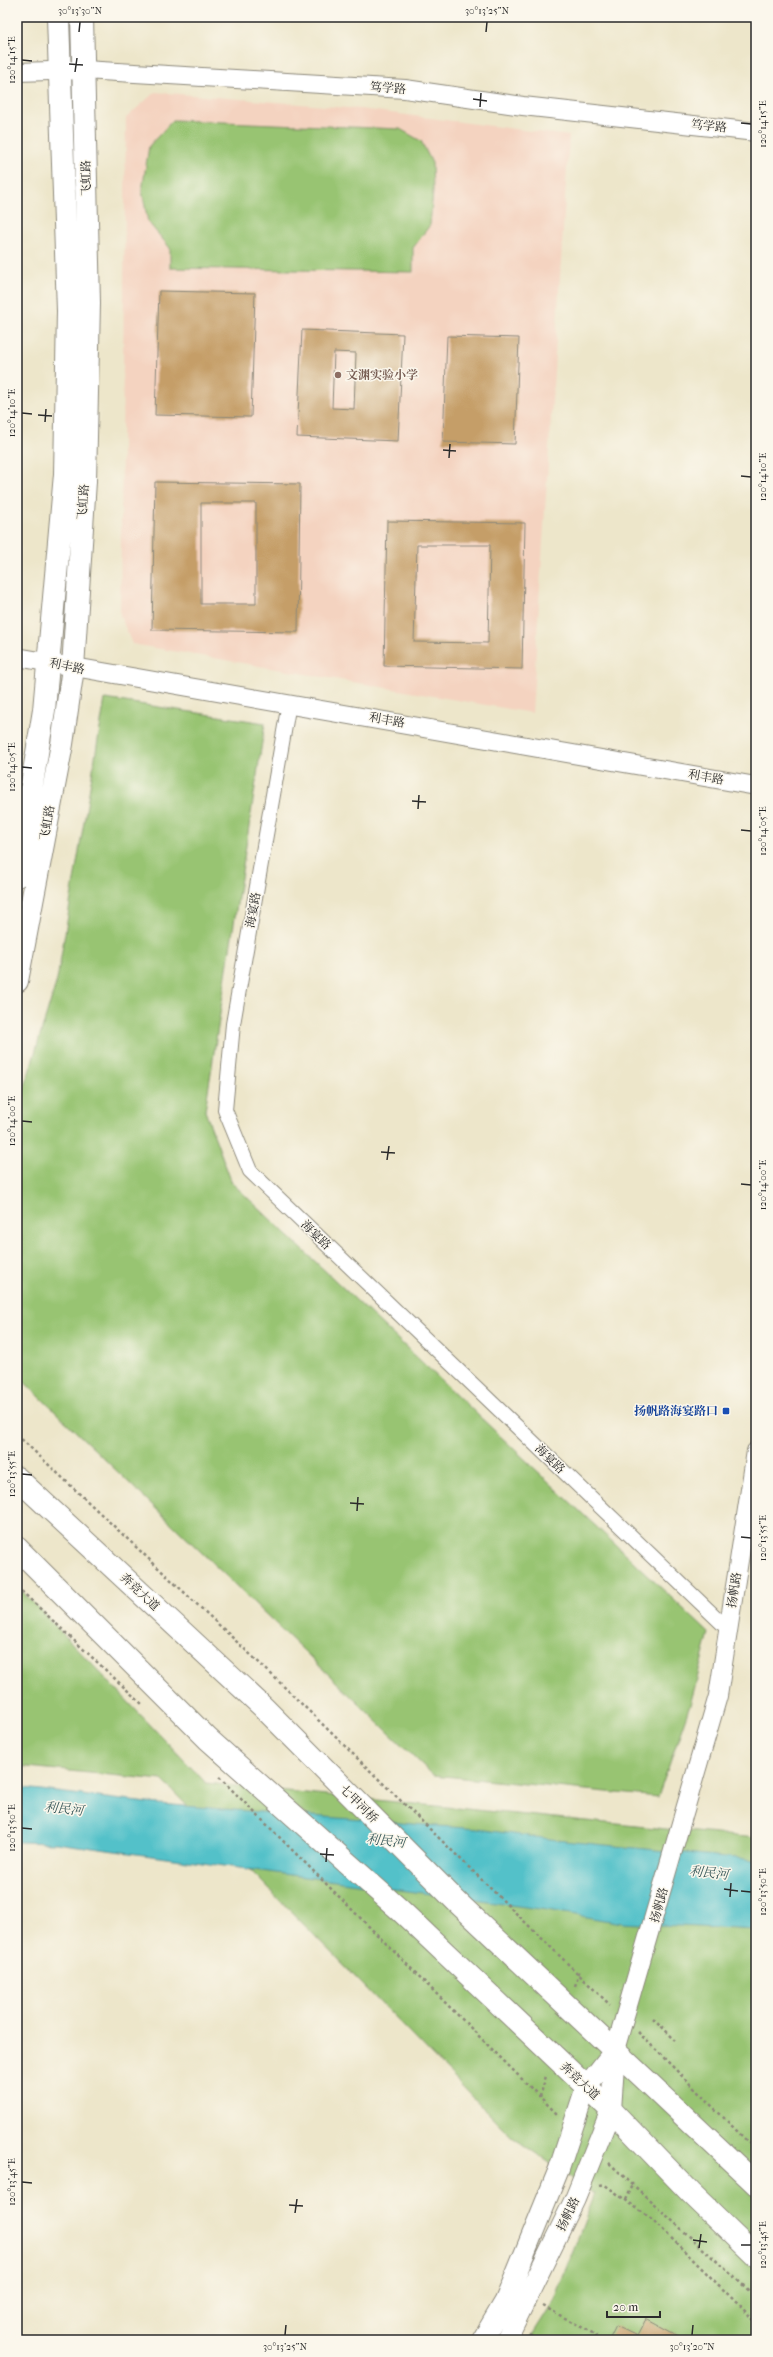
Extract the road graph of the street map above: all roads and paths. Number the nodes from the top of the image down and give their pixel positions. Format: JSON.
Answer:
{"nodes":[{"id":1,"x":58,"y":17,"type":"edge"},
{"id":2,"x":82,"y":17,"type":"edge"},
{"id":3,"x":84,"y":70,"type":"junction"},
{"id":4,"x":58,"y":71,"type":"junction"},
{"id":5,"x":17,"y":72,"type":"edge"},
{"id":6,"x":756,"y":132,"type":"edge"},
{"id":7,"x":17,"y":656,"type":"edge"},
{"id":8,"x":48,"y":662,"type":"junction"},
{"id":9,"x":73,"y":668,"type":"junction"},
{"id":10,"x":289,"y":703,"type":"junction"},
{"id":11,"x":756,"y":786,"type":"edge"},
{"id":12,"x":17,"y":876,"type":"edge"},
{"id":13,"x":17,"y":981,"type":"edge"},
{"id":14,"x":17,"y":1435,"type":"edge"},
{"id":15,"x":756,"y":1451,"type":"edge"},
{"id":16,"x":17,"y":1478,"type":"edge"},
{"id":17,"x":17,"y":1548,"type":"edge"},
{"id":18,"x":17,"y":1587,"type":"edge"},
{"id":19,"x":728,"y":1629,"type":"junction"},
{"id":20,"x":263,"y":1707,"type":"joint"},
{"id":21,"x":148,"y":1709,"type":"dead end"},
{"id":22,"x":215,"y":1774,"type":"dead end"},
{"id":23,"x":653,"y":2018,"type":"dead end"},
{"id":24,"x":625,"y":2019,"type":"junction"},
{"id":25,"x":675,"y":2040,"type":"dead end"},
{"id":26,"x":615,"y":2050,"type":"junction"},
{"id":27,"x":586,"y":2087,"type":"junction"},
{"id":28,"x":611,"y":2110,"type":"junction"},
{"id":29,"x":572,"y":2129,"type":"junction"},
{"id":30,"x":595,"y":2150,"type":"junction"},
{"id":31,"x":756,"y":2150,"type":"edge"},
{"id":32,"x":756,"y":2184,"type":"edge"},
{"id":33,"x":633,"y":2185,"type":"junction"},
{"id":34,"x":595,"y":2188,"type":"dead end"},
{"id":35,"x":626,"y":2200,"type":"junction"},
{"id":36,"x":756,"y":2256,"type":"edge"},
{"id":37,"x":756,"y":2297,"type":"edge"},
{"id":38,"x":538,"y":2303,"type":"dead end"},
{"id":39,"x":756,"y":2322,"type":"edge"},
{"id":40,"x":523,"y":2331,"type":"dead end"},
{"id":41,"x":482,"y":2340,"type":"edge"},
{"id":42,"x":506,"y":2340,"type":"edge"},
{"id":43,"x":540,"y":2340,"type":"edge"},
{"id":44,"x":593,"y":2340,"type":"edge"}],
"edges":[{"from":1,"to":4,"type":"main road","name":"飞虹路"},
{"from":2,"to":3,"type":"main road","name":"飞虹路"},
{"from":3,"to":4,"type":"street","name":"笃学路"},
{"from":3,"to":6,"type":"street","name":"笃学路"},
{"from":3,"to":9,"type":"main road","name":"飞虹路"},
{"from":4,"to":5,"type":"street","name":"笃学路"},
{"from":4,"to":8,"type":"main road","name":"飞虹路"},
{"from":7,"to":8,"type":"street","name":"利丰路"},
{"from":8,"to":9,"type":"street","name":"利丰路"},
{"from":8,"to":12,"type":"main road","name":"飞虹路"},
{"from":9,"to":10,"type":"street","name":"利丰路"},
{"from":9,"to":13,"type":"main road","name":"飞虹路"},
{"from":10,"to":11,"type":"street","name":"利丰路"},
{"from":10,"to":19,"type":"street","name":"海宴路"},
{"from":14,"to":24,"type":"path"},
{"from":15,"to":19,"type":"street","name":"扬帆路"},
{"from":16,"to":20,"type":"main road","name":"奔竞大道"},
{"from":17,"to":27,"type":"main road","name":"奔竞大道"},
{"from":18,"to":21,"type":"path"},
{"from":19,"to":24,"type":"street","name":"扬帆路"},
{"from":20,"to":26,"type":"main road","name":"七甲河桥"},
{"from":22,"to":29,"type":"path"},
{"from":23,"to":25,"type":"path"},
{"from":24,"to":26,"type":"street","name":"扬帆路"},
{"from":24,"to":31,"type":"path"},
{"from":26,"to":27,"type":"main road"},
{"from":26,"to":28,"type":"main road","name":"扬帆路"},
{"from":26,"to":32,"type":"main road"},
{"from":27,"to":28,"type":"main road","name":"奔竞大道"},
{"from":27,"to":29,"type":"main road"},
{"from":28,"to":30,"type":"main road","name":"扬帆路"},
{"from":28,"to":36,"type":"main road","name":"奔竞大道"},
{"from":29,"to":41,"type":"main road"},
{"from":30,"to":33,"type":"path"},
{"from":30,"to":42,"type":"main road","name":"扬帆路"},
{"from":33,"to":35,"type":"path"},
{"from":33,"to":37,"type":"path"},
{"from":34,"to":35,"type":"path"},
{"from":35,"to":39,"type":"path"},
{"from":38,"to":44,"type":"path"},
{"from":40,"to":43,"type":"path"}]}
